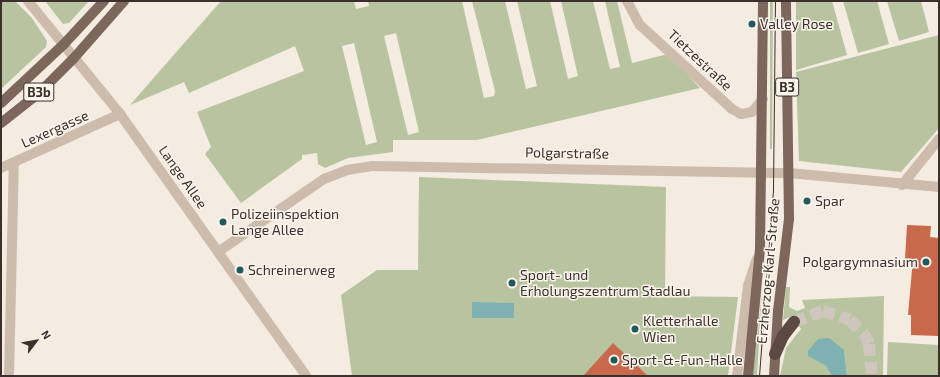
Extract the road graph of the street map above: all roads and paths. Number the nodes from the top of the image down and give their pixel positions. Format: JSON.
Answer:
{"nodes":[{"id":1,"x":28,"y":1,"type":"edge"},
{"id":2,"x":104,"y":1,"type":"edge"},
{"id":3,"x":124,"y":1,"type":"edge"},
{"id":4,"x":626,"y":1,"type":"edge"},
{"id":5,"x":763,"y":1,"type":"edge"},
{"id":6,"x":786,"y":1,"type":"edge"},
{"id":7,"x":64,"y":44,"type":"junction"},
{"id":8,"x":74,"y":58,"type":"junction"},
{"id":9,"x":764,"y":99,"type":"junction"},
{"id":10,"x":1,"y":103,"type":"edge"},
{"id":11,"x":120,"y":114,"type":"junction"},
{"id":12,"x":1,"y":123,"type":"edge"},
{"id":13,"x":939,"y":139,"type":"edge"},
{"id":14,"x":14,"y":163,"type":"junction"},
{"id":15,"x":1,"y":168,"type":"edge"},
{"id":16,"x":762,"y":172,"type":"junction"},
{"id":17,"x":789,"y":172,"type":"junction"},
{"id":18,"x":902,"y":185,"type":"junction"},
{"id":19,"x":939,"y":187,"type":"edge"},
{"id":20,"x":760,"y":249,"type":"junction"},
{"id":21,"x":218,"y":252,"type":"junction"},
{"id":22,"x":794,"y":322,"type":"tunnel mouth"},
{"id":23,"x":775,"y":354,"type":"junction"},
{"id":24,"x":9,"y":376,"type":"edge"},
{"id":25,"x":306,"y":376,"type":"edge"},
{"id":26,"x":737,"y":376,"type":"edge"},
{"id":27,"x":748,"y":376,"type":"edge"},
{"id":28,"x":774,"y":376,"type":"edge"}],
"edges":[{"from":1,"to":7,"type":"street","name":"Lange Allee"},
{"from":2,"to":7,"type":"main road","number":"B3b"},
{"from":3,"to":8,"type":"main road","number":"B3b"},
{"from":4,"to":9,"type":"street","name":"Tietzestraße"},
{"from":5,"to":9,"type":"main road","name":"Erzherzog-Karl-Straße","number":"B3"},
{"from":6,"to":17,"type":"main road","name":"Erzherzog-Karl-Straße","number":"B3"},
{"from":7,"to":8,"type":"street","name":"Lange Allee"},
{"from":7,"to":10,"type":"main road","number":"B3b"},
{"from":8,"to":11,"type":"street","name":"Lange Allee"},
{"from":8,"to":12,"type":"main road","number":"B3b"},
{"from":9,"to":16,"type":"main road","name":"Erzherzog-Karl-Straße","number":"B3"},
{"from":11,"to":14,"type":"street","name":"Lexergasse"},
{"from":11,"to":21,"type":"street","name":"Lange Allee"},
{"from":13,"to":18,"type":"street"},
{"from":14,"to":15,"type":"street","name":"Lexergasse"},
{"from":14,"to":24,"type":"street"},
{"from":16,"to":17,"type":"street","name":"Polgarstraße"},
{"from":16,"to":20,"type":"main road","name":"Erzherzog-Karl-Straße","number":"B3"},
{"from":16,"to":21,"type":"street","name":"Polgarstraße"},
{"from":17,"to":18,"type":"street","name":"Polgarstraße"},
{"from":17,"to":23,"type":"main road","name":"Erzherzog-Karl-Straße","number":"B3"},
{"from":18,"to":19,"type":"street","name":"Polgarstraße"},
{"from":20,"to":26,"type":"street","name":"Erzherzog-Karl-Straße"},
{"from":20,"to":27,"type":"main road","name":"Erzherzog-Karl-Straße","number":"B3"},
{"from":21,"to":25,"type":"street","name":"Lange Allee"},
{"from":22,"to":23,"type":"highway"},
{"from":23,"to":28,"type":"main road","name":"Erzherzog-Karl-Straße","number":"B3"}]}
